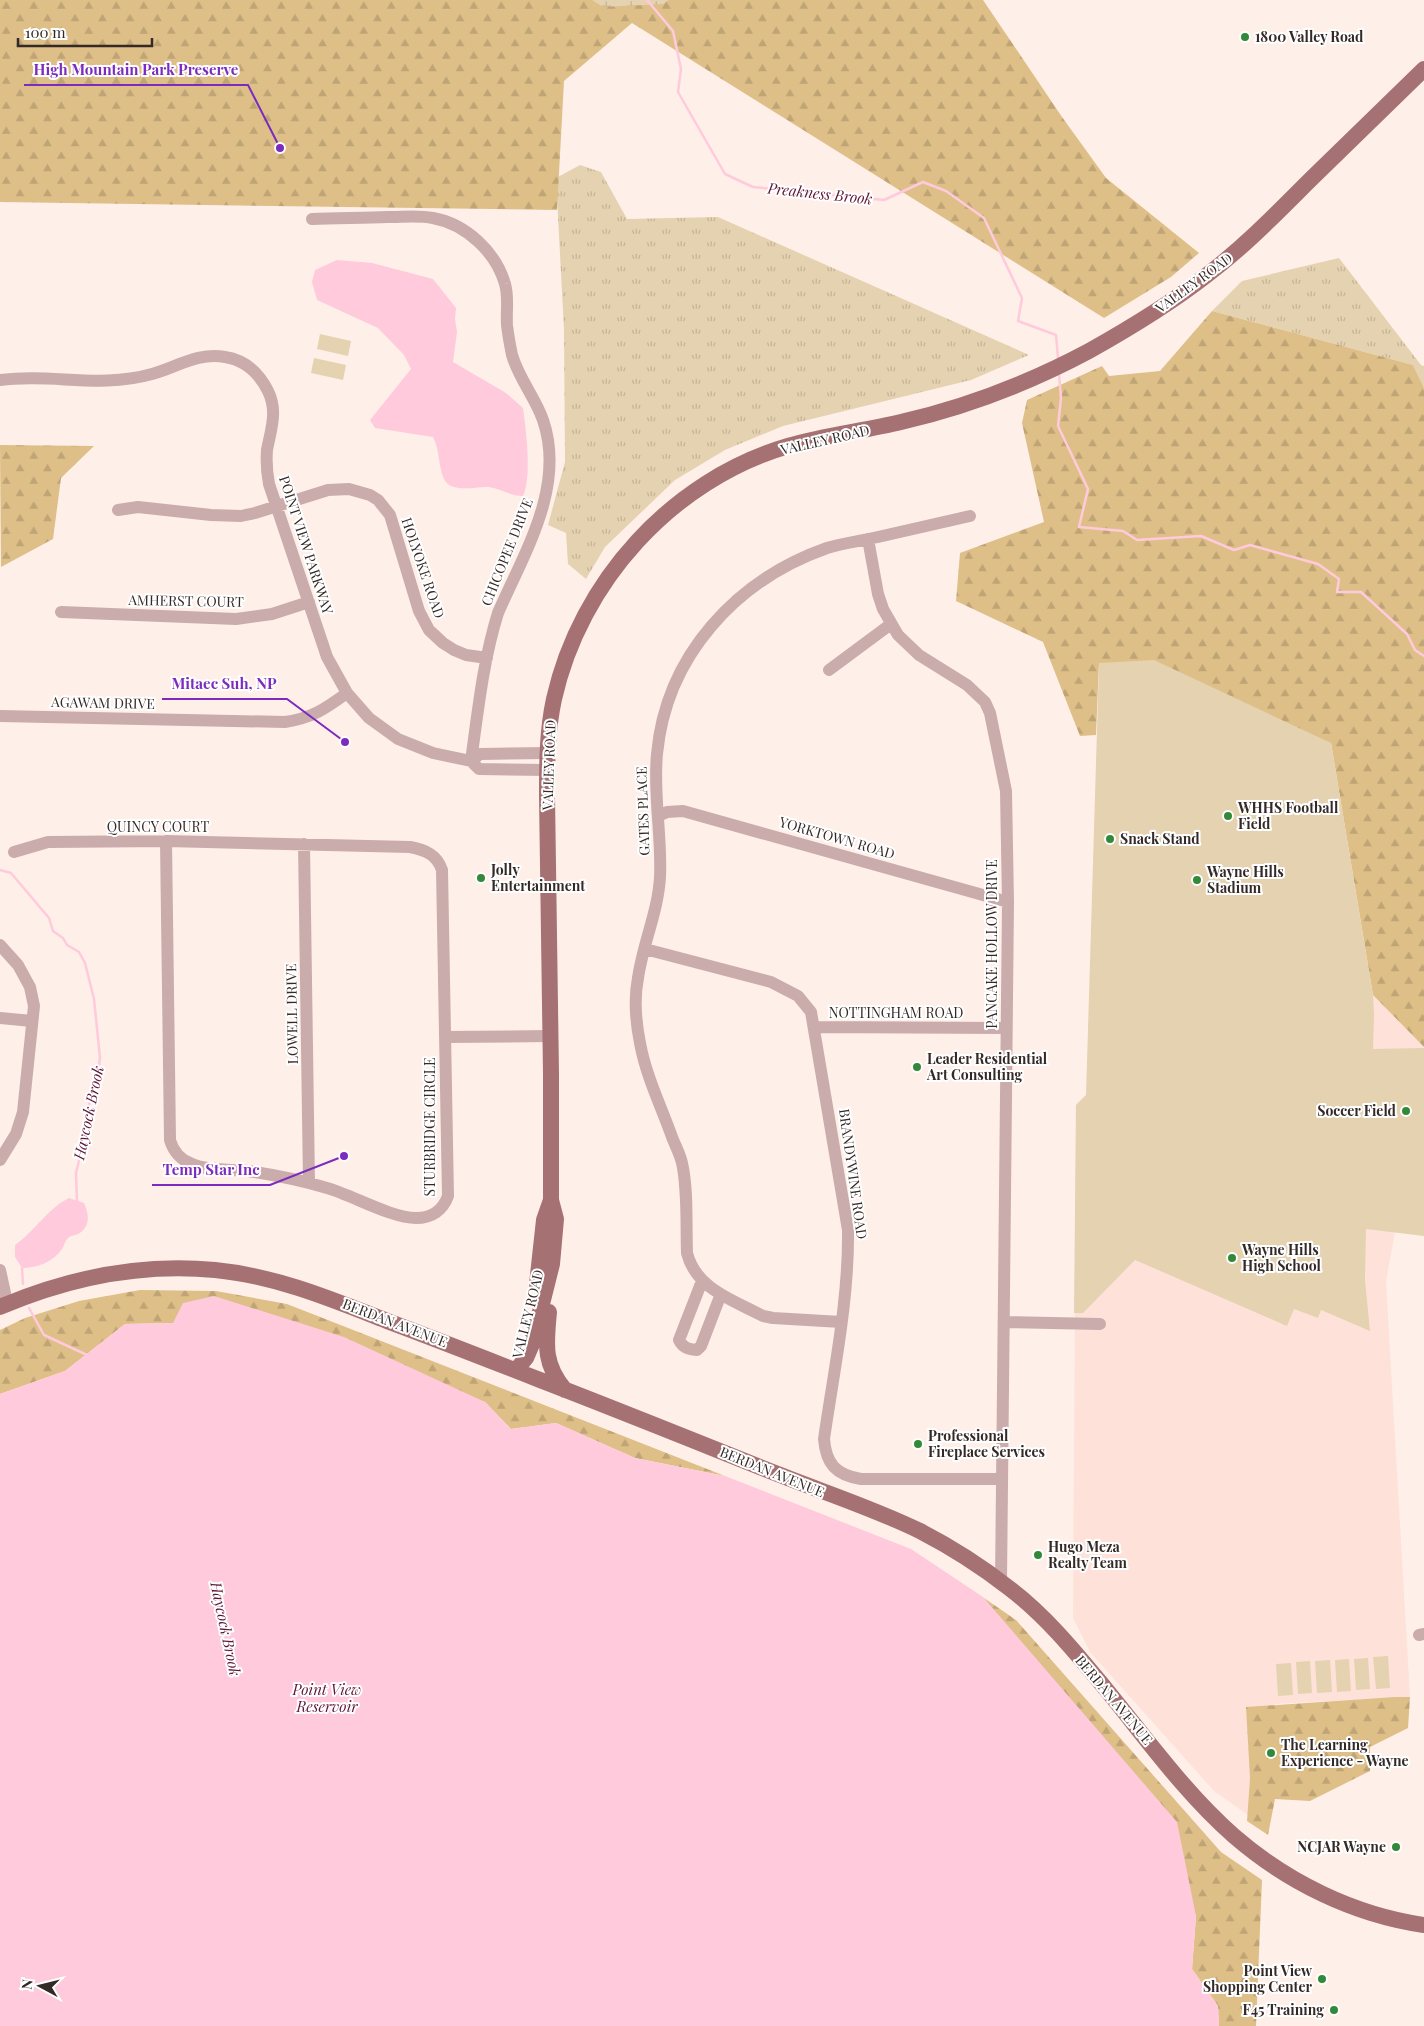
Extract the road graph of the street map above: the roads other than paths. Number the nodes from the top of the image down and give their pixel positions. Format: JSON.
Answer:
{"nodes":[{"id":1,"x":1424,"y":69,"type":"edge"},
{"id":2,"x":312,"y":219,"type":"dead end"},
{"id":3,"x":0,"y":380,"type":"edge"},
{"id":4,"x":276,"y":505,"type":"junction"},
{"id":5,"x":118,"y":510,"type":"dead end"},
{"id":6,"x":970,"y":516,"type":"dead end"},
{"id":7,"x":868,"y":539,"type":"junction"},
{"id":8,"x":309,"y":602,"type":"junction"},
{"id":9,"x":61,"y":612,"type":"dead end"},
{"id":10,"x":891,"y":624,"type":"junction"},
{"id":11,"x":487,"y":658,"type":"junction"},
{"id":12,"x":829,"y":670,"type":"dead end"},
{"id":13,"x":347,"y":692,"type":"junction"},
{"id":14,"x":0,"y":716,"type":"edge"},
{"id":15,"x":547,"y":753,"type":"junction"},
{"id":16,"x":471,"y":761,"type":"junction"},
{"id":17,"x":547,"y":770,"type":"junction"},
{"id":18,"x":658,"y":816,"type":"junction"},
{"id":19,"x":166,"y":841,"type":"junction"},
{"id":20,"x":304,"y":844,"type":"junction"},
{"id":21,"x":14,"y":852,"type":"dead end"},
{"id":22,"x":1008,"y":902,"type":"junction"},
{"id":23,"x":0,"y":945,"type":"edge"},
{"id":24,"x":645,"y":949,"type":"junction"},
{"id":25,"x":0,"y":1018,"type":"edge"},
{"id":26,"x":32,"y":1021,"type":"junction"},
{"id":27,"x":815,"y":1027,"type":"junction"},
{"id":28,"x":1006,"y":1028,"type":"junction"},
{"id":29,"x":551,"y":1036,"type":"junction"},
{"id":30,"x":445,"y":1037,"type":"junction"},
{"id":31,"x":0,"y":1160,"type":"edge"},
{"id":32,"x":309,"y":1183,"type":"junction"},
{"id":33,"x":551,"y":1200,"type":"junction"},
{"id":34,"x":552,"y":1264,"type":"junction"},
{"id":35,"x":0,"y":1270,"type":"edge"},
{"id":36,"x":702,"y":1281,"type":"junction"},
{"id":37,"x":721,"y":1294,"type":"junction"},
{"id":38,"x":2,"y":1304,"type":"edge"},
{"id":39,"x":841,"y":1322,"type":"junction"},
{"id":40,"x":1004,"y":1322,"type":"junction"},
{"id":41,"x":1100,"y":1324,"type":"dead end"},
{"id":42,"x":516,"y":1370,"type":"junction"},
{"id":43,"x":565,"y":1390,"type":"junction"},
{"id":44,"x":1002,"y":1479,"type":"junction"},
{"id":45,"x":1001,"y":1582,"type":"junction"},
{"id":46,"x":1424,"y":1925,"type":"edge"}],
"edges":[{"from":1,"to":15,"type":"main road","name":"VALLEY ROAD"},
{"from":2,"to":11,"type":"street","name":"CHICOPEE DRIVE"},
{"from":3,"to":4,"type":"street","name":"POINT VIEW PARKWAY"},
{"from":4,"to":5,"type":"street","name":"HOLYOKE ROAD"},
{"from":4,"to":8,"type":"street","name":"POINT VIEW PARKWAY"},
{"from":4,"to":11,"type":"street","name":"HOLYOKE ROAD"},
{"from":6,"to":7,"type":"street","name":"GATES PLACE"},
{"from":7,"to":10,"type":"street","name":"PANCAKE HOLLOW DRIVE"},
{"from":7,"to":18,"type":"street","name":"GATES PLACE"},
{"from":8,"to":9,"type":"street","name":"AMHERST COURT"},
{"from":8,"to":13,"type":"street","name":"POINT VIEW PARKWAY"},
{"from":10,"to":12,"type":"street"},
{"from":10,"to":22,"type":"street","name":"PANCAKE HOLLOW DRIVE"},
{"from":11,"to":16,"type":"street","name":"CHICOPEE DRIVE"},
{"from":13,"to":14,"type":"street","name":"AGAWAM DRIVE"},
{"from":13,"to":16,"type":"street","name":"POINT VIEW PARKWAY"},
{"from":15,"to":16,"type":"street"},
{"from":15,"to":17,"type":"main road","name":"VALLEY ROAD"},
{"from":16,"to":17,"type":"street","name":"POINT VIEW PARKWAY"},
{"from":17,"to":29,"type":"main road","name":"VALLEY ROAD"},
{"from":18,"to":22,"type":"street","name":"YORKTOWN ROAD"},
{"from":18,"to":24,"type":"street","name":"GATES PLACE"},
{"from":19,"to":20,"type":"street","name":"QUINCY COURT"},
{"from":19,"to":21,"type":"street","name":"QUINCY COURT"},
{"from":19,"to":32,"type":"street","name":"STURBRIDGE CIRCLE"},
{"from":20,"to":30,"type":"street","name":"STURBRIDGE CIRCLE"},
{"from":20,"to":32,"type":"street","name":"LOWELL DRIVE"},
{"from":22,"to":28,"type":"street","name":"PANCAKE HOLLOW DRIVE"},
{"from":23,"to":26,"type":"street"},
{"from":24,"to":27,"type":"street","name":"BRANDYWINE ROAD"},
{"from":24,"to":36,"type":"street","name":"GATES PLACE"},
{"from":25,"to":26,"type":"street"},
{"from":26,"to":31,"type":"street"},
{"from":27,"to":28,"type":"street","name":"NOTTINGHAM ROAD"},
{"from":27,"to":39,"type":"street","name":"BRANDYWINE ROAD"},
{"from":28,"to":40,"type":"street","name":"PANCAKE HOLLOW DRIVE"},
{"from":29,"to":30,"type":"street"},
{"from":29,"to":33,"type":"main road","name":"VALLEY ROAD"},
{"from":30,"to":32,"type":"street","name":"STURBRIDGE CIRCLE"},
{"from":33,"to":34,"type":"main road","name":"VALLEY ROAD"},
{"from":33,"to":42,"type":"main road","name":"VALLEY ROAD"},
{"from":34,"to":42,"type":"main road","name":"VALLEY ROAD"},
{"from":34,"to":43,"type":"main road"},
{"from":35,"to":38,"type":"street"},
{"from":36,"to":37,"type":"street","name":"GATES PLACE"},
{"from":36,"to":37,"type":"street"},
{"from":37,"to":39,"type":"street","name":"GATES PLACE"},
{"from":38,"to":42,"type":"main road","name":"BERDAN AVENUE"},
{"from":39,"to":44,"type":"street","name":"BRANDYWINE ROAD"},
{"from":40,"to":41,"type":"street"},
{"from":40,"to":44,"type":"street","name":"PANCAKE HOLLOW DRIVE"},
{"from":42,"to":43,"type":"main road","name":"BERDAN AVENUE"},
{"from":43,"to":45,"type":"main road","name":"BERDAN AVENUE"},
{"from":44,"to":45,"type":"street","name":"PANCAKE HOLLOW DRIVE"},
{"from":45,"to":46,"type":"main road","name":"BERDAN AVENUE"}]}
